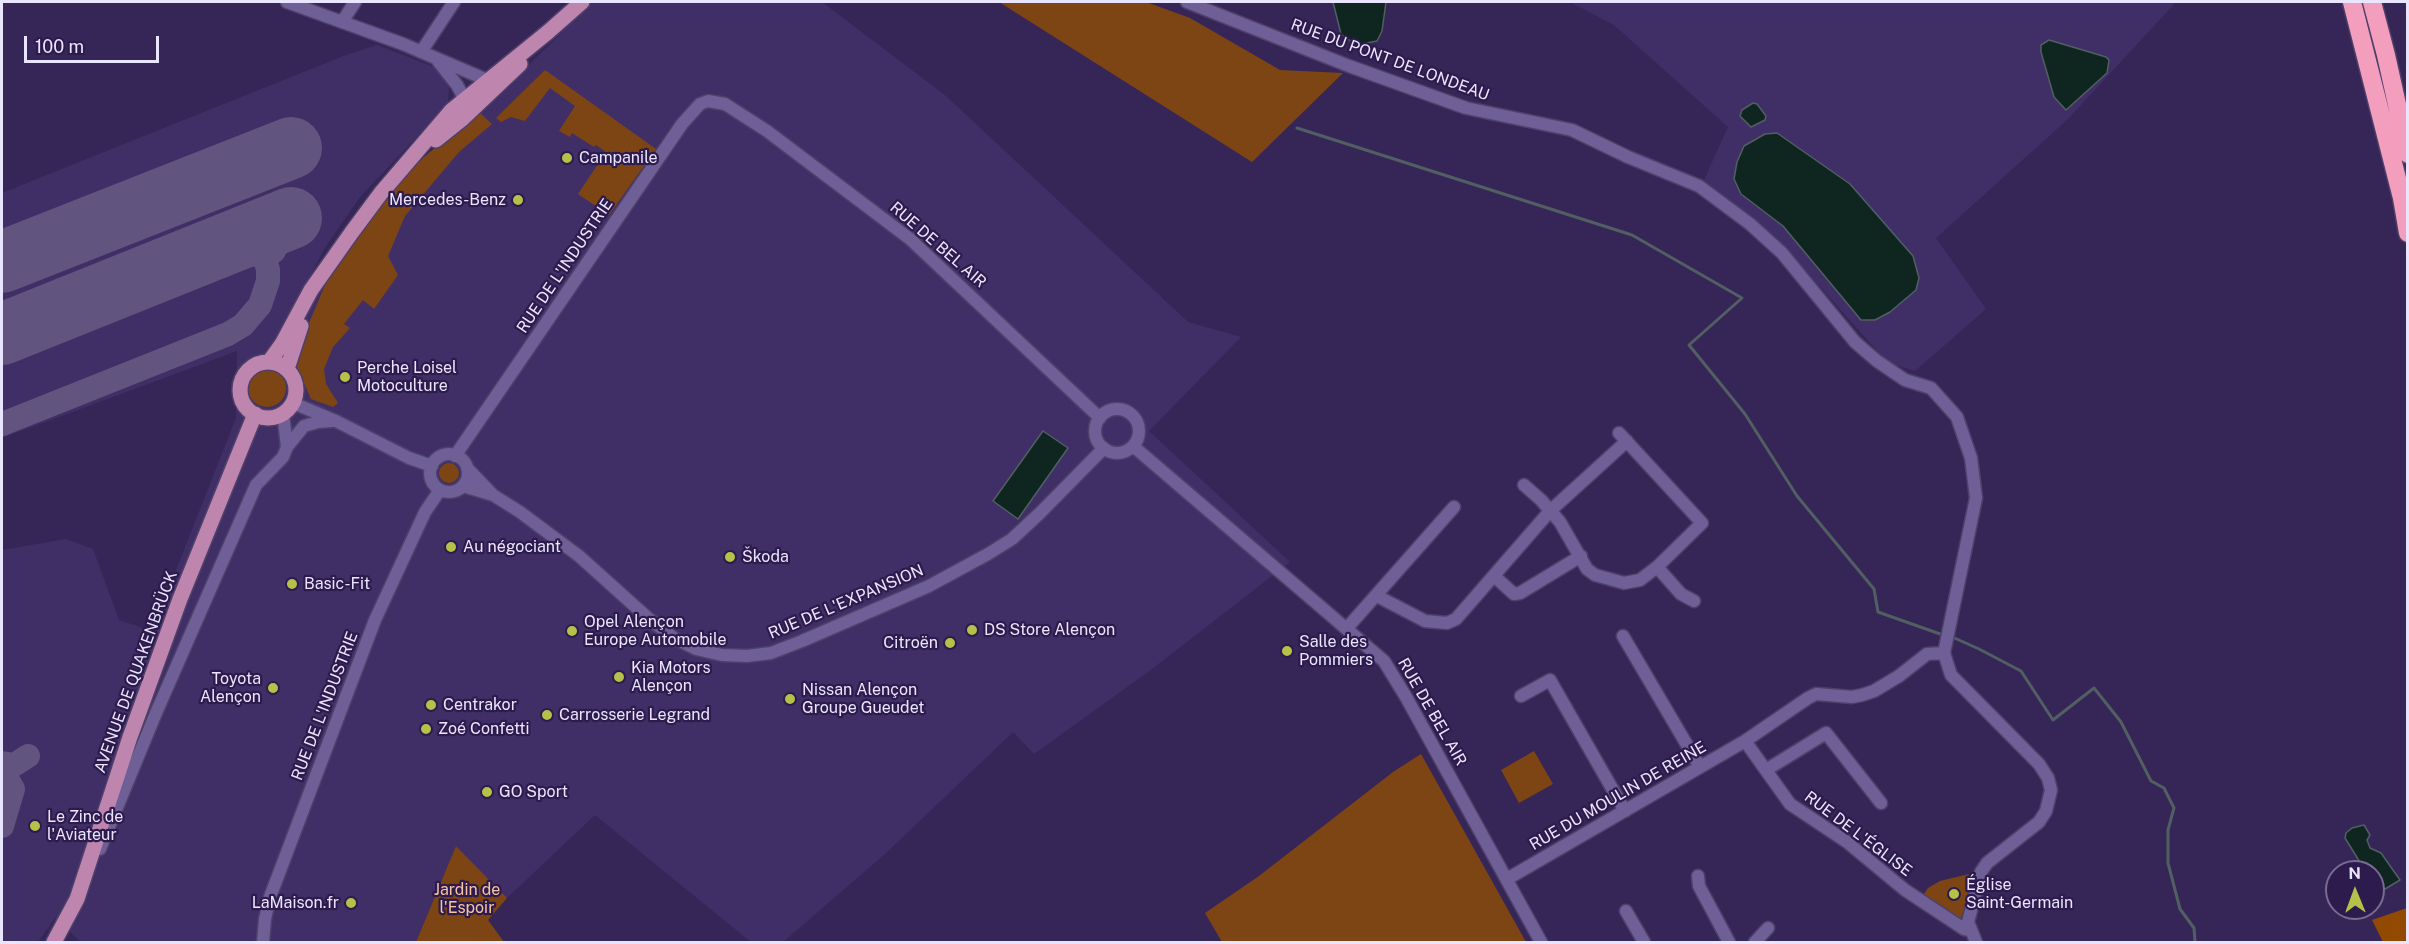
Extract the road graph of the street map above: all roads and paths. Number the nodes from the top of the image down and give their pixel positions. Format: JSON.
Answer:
{"nodes":[{"id":1,"x":287,"y":2,"type":"edge"},
{"id":2,"x":355,"y":2,"type":"edge"},
{"id":3,"x":454,"y":2,"type":"edge"},
{"id":4,"x":582,"y":2,"type":"edge"},
{"id":5,"x":1187,"y":2,"type":"edge"},
{"id":6,"x":2352,"y":2,"type":"edge"},
{"id":7,"x":2372,"y":2,"type":"edge"},
{"id":8,"x":342,"y":22,"type":"junction"},
{"id":9,"x":548,"y":33,"type":"junction"},
{"id":10,"x":421,"y":52,"type":"junction"},
{"id":11,"x":435,"y":58,"type":"junction"},
{"id":12,"x":487,"y":80,"type":"junction"},
{"id":13,"x":708,"y":101,"type":"joint"},
{"id":14,"x":466,"y":107,"type":"junction"},
{"id":15,"x":2408,"y":154,"type":"edge"},
{"id":16,"x":2408,"y":233,"type":"edge"},
{"id":17,"x":327,"y":269,"type":"junction"},
{"id":18,"x":269,"y":362,"type":"junction"},
{"id":19,"x":287,"y":369,"type":"junction"},
{"id":20,"x":288,"y":408,"type":"junction"},
{"id":21,"x":255,"y":414,"type":"junction"},
{"id":22,"x":1100,"y":418,"type":"junction"},
{"id":23,"x":336,"y":421,"type":"junction"},
{"id":24,"x":1133,"y":446,"type":"junction"},
{"id":25,"x":1104,"y":448,"type":"junction"},
{"id":26,"x":285,"y":452,"type":"junction"},
{"id":27,"x":455,"y":456,"type":"junction"},
{"id":28,"x":432,"y":466,"type":"junction"},
{"id":29,"x":467,"y":468,"type":"junction"},
{"id":30,"x":1524,"y":485,"type":"dead end"},
{"id":31,"x":463,"y":486,"type":"junction"},
{"id":32,"x":440,"y":490,"type":"junction"},
{"id":33,"x":493,"y":495,"type":"junction"},
{"id":34,"x":1454,"y":507,"type":"dead end"},
{"id":35,"x":1550,"y":511,"type":"junction"},
{"id":36,"x":1581,"y":556,"type":"junction"},
{"id":37,"x":1657,"y":567,"type":"junction"},
{"id":38,"x":1494,"y":576,"type":"junction"},
{"id":39,"x":1377,"y":596,"type":"junction"},
{"id":40,"x":1694,"y":602,"type":"dead end"},
{"id":41,"x":1347,"y":628,"type":"junction"},
{"id":42,"x":1623,"y":636,"type":"dead end"},
{"id":43,"x":1944,"y":653,"type":"junction"},
{"id":44,"x":1521,"y":696,"type":"dead end"},
{"id":45,"x":1745,"y":741,"type":"junction"},
{"id":46,"x":1700,"y":767,"type":"junction"},
{"id":47,"x":1766,"y":770,"type":"junction"},
{"id":48,"x":1881,"y":803,"type":"dead end"},
{"id":49,"x":1625,"y":811,"type":"junction"},
{"id":50,"x":1698,"y":876,"type":"dead end"},
{"id":51,"x":1507,"y":879,"type":"junction"},
{"id":52,"x":77,"y":899,"type":"junction"},
{"id":53,"x":1626,"y":911,"type":"dead end"},
{"id":54,"x":1768,"y":928,"type":"dead end"},
{"id":55,"x":1970,"y":930,"type":"junction"},
{"id":56,"x":54,"y":942,"type":"edge"},
{"id":57,"x":263,"y":942,"type":"edge"},
{"id":58,"x":1541,"y":942,"type":"edge"},
{"id":59,"x":1644,"y":942,"type":"edge"},
{"id":60,"x":1729,"y":942,"type":"edge"},
{"id":61,"x":1755,"y":942,"type":"edge"},
{"id":62,"x":1976,"y":942,"type":"edge"}],
"edges":[{"from":1,"to":8,"type":"street"},
{"from":2,"to":8,"type":"street"},
{"from":3,"to":10,"type":"street"},
{"from":4,"to":9,"type":"main road"},
{"from":5,"to":43,"type":"street","name":"RUE DU PONT DE LONDEAU"},
{"from":6,"to":16,"type":"highway"},
{"from":7,"to":15,"type":"highway"},
{"from":8,"to":10,"type":"street"},
{"from":9,"to":12,"type":"main road"},
{"from":9,"to":14,"type":"main road"},
{"from":10,"to":11,"type":"street"},
{"from":11,"to":12,"type":"street"},
{"from":11,"to":14,"type":"street"},
{"from":12,"to":14,"type":"main road"},
{"from":13,"to":22,"type":"street","name":"RUE DE BEL AIR"},
{"from":13,"to":27,"type":"street","name":"RUE DE L'INDUSTRIE"},
{"from":14,"to":17,"type":"main road"},
{"from":17,"to":18,"type":"main road"},
{"from":17,"to":19,"type":"main road"},
{"from":18,"to":19,"type":"main road"},
{"from":18,"to":21,"type":"main road"},
{"from":19,"to":20,"type":"main road"},
{"from":20,"to":21,"type":"main road"},
{"from":20,"to":23,"type":"street"},
{"from":20,"to":26,"type":"street"},
{"from":21,"to":52,"type":"main road","name":"AVENUE DE QUAKENBRÜCK"},
{"from":22,"to":24,"type":"street"},
{"from":22,"to":25,"type":"street"},
{"from":23,"to":26,"type":"street"},
{"from":23,"to":28,"type":"street"},
{"from":24,"to":25,"type":"street"},
{"from":24,"to":41,"type":"street","name":"RUE DE BEL AIR"},
{"from":25,"to":33,"type":"street","name":"RUE DE L'EXPANSION"},
{"from":26,"to":52,"type":"street"},
{"from":27,"to":28,"type":"street"},
{"from":27,"to":29,"type":"street"},
{"from":28,"to":32,"type":"street"},
{"from":29,"to":31,"type":"street"},
{"from":29,"to":33,"type":"street"},
{"from":30,"to":35,"type":"street"},
{"from":31,"to":32,"type":"street"},
{"from":31,"to":33,"type":"street","name":"RUE DE L'EXPANSION"},
{"from":32,"to":57,"type":"street","name":"RUE DE L'INDUSTRIE"},
{"from":34,"to":39,"type":"street"},
{"from":35,"to":36,"type":"street"},
{"from":35,"to":37,"type":"street"},
{"from":35,"to":38,"type":"street"},
{"from":36,"to":37,"type":"street"},
{"from":36,"to":38,"type":"street"},
{"from":37,"to":40,"type":"street"},
{"from":38,"to":39,"type":"street"},
{"from":39,"to":41,"type":"street"},
{"from":41,"to":51,"type":"street","name":"RUE DE BEL AIR"},
{"from":42,"to":46,"type":"street"},
{"from":43,"to":45,"type":"street","name":"RUE DU MOULIN DE REINE"},
{"from":43,"to":55,"type":"street"},
{"from":44,"to":49,"type":"street"},
{"from":45,"to":46,"type":"street","name":"RUE DU MOULIN DE REINE"},
{"from":45,"to":47,"type":"street","name":"RUE DE L'ÉGLISE"},
{"from":46,"to":49,"type":"street","name":"RUE DU MOULIN DE REINE"},
{"from":47,"to":48,"type":"street"},
{"from":47,"to":55,"type":"street","name":"RUE DE L'ÉGLISE"},
{"from":49,"to":51,"type":"street","name":"RUE DU MOULIN DE REINE"},
{"from":50,"to":60,"type":"street"},
{"from":51,"to":58,"type":"street","name":"RUE DE BEL AIR"},
{"from":52,"to":56,"type":"main road","name":"AVENUE DE QUAKENBRÜCK"},
{"from":53,"to":59,"type":"street"},
{"from":54,"to":61,"type":"street"},
{"from":55,"to":62,"type":"street"}]}
